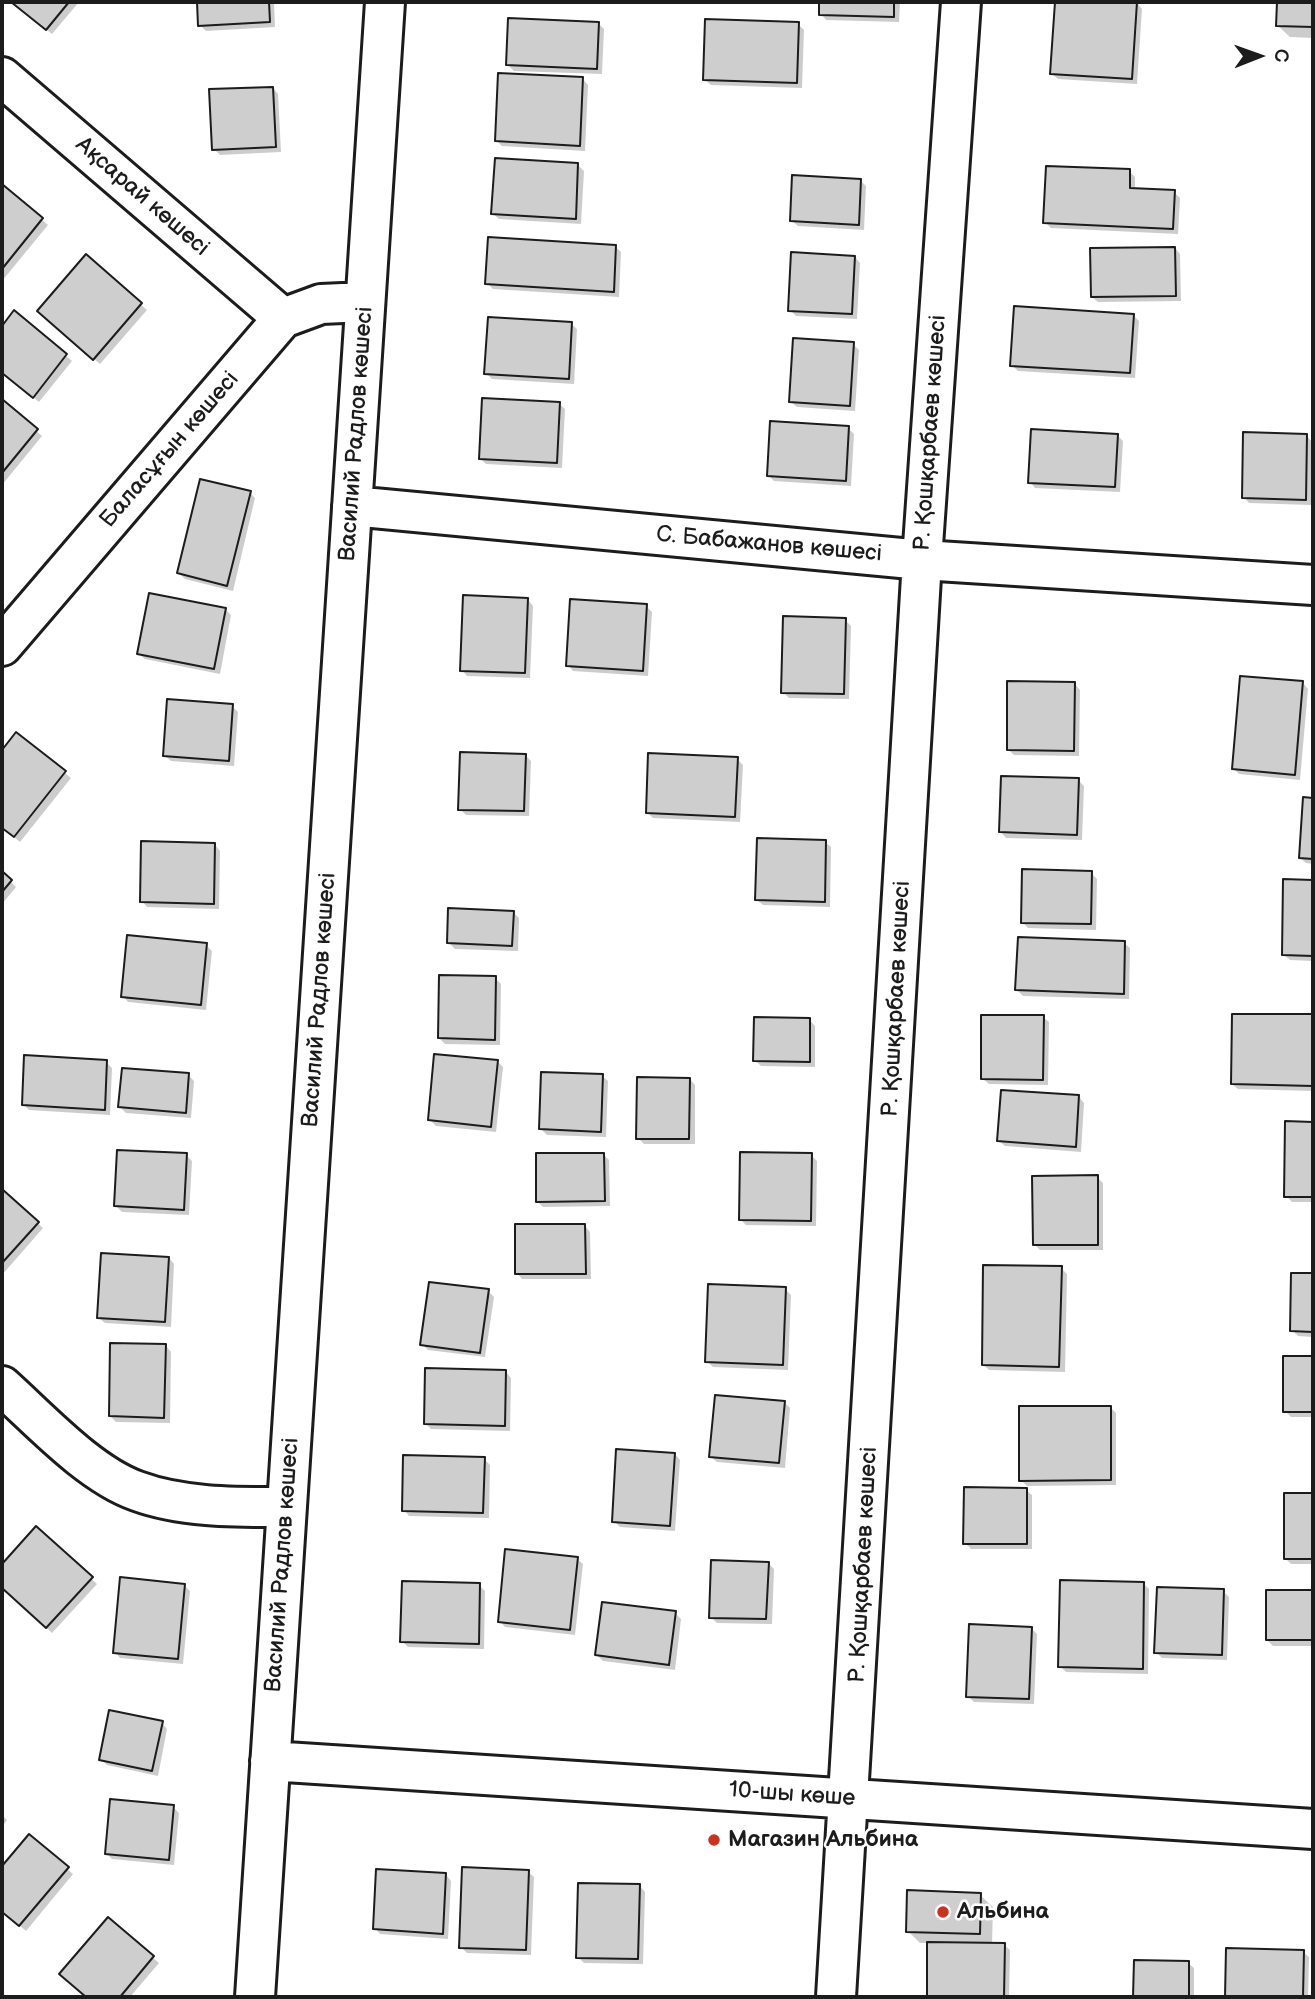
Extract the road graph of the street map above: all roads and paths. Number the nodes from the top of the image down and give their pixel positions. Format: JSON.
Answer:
{"nodes":[{"id":1,"x":385,"y":2,"type":"edge"},
{"id":2,"x":961,"y":2,"type":"edge"},
{"id":3,"x":2,"y":77,"type":"edge"},
{"id":4,"x":365,"y":302,"type":"junction"},
{"id":5,"x":283,"y":318,"type":"junction"},
{"id":6,"x":352,"y":506,"type":"junction"},
{"id":7,"x":922,"y":559,"type":"junction"},
{"id":8,"x":1313,"y":585,"type":"edge"},
{"id":9,"x":2,"y":646,"type":"edge"},
{"id":10,"x":2,"y":1386,"type":"edge"},
{"id":11,"x":286,"y":1507,"type":"junction"},
{"id":12,"x":270,"y":1761,"type":"junction"},
{"id":13,"x":849,"y":1799,"type":"junction"},
{"id":14,"x":1313,"y":1829,"type":"edge"},
{"id":15,"x":255,"y":1997,"type":"edge"},
{"id":16,"x":836,"y":1997,"type":"edge"}],
"edges":[{"from":1,"to":4,"type":"street","name":"Василий Радлов көшесі"},
{"from":2,"to":7,"type":"street","name":"Р. Қошқарбаев көшесі"},
{"from":3,"to":5,"type":"street","name":"Ақсарай көшесі"},
{"from":4,"to":5,"type":"street","name":"Баласұғын көшесі"},
{"from":4,"to":6,"type":"street","name":"Василий Радлов көшесі"},
{"from":5,"to":9,"type":"street","name":"Баласұғын көшесі"},
{"from":6,"to":7,"type":"street","name":"С. Бабажанов көшесі"},
{"from":6,"to":11,"type":"street","name":"Василий Радлов көшесі"},
{"from":7,"to":8,"type":"street","name":"С. Бабажанов көшесі"},
{"from":7,"to":13,"type":"street","name":"Р. Қошқарбаев көшесі"},
{"from":10,"to":11,"type":"street"},
{"from":11,"to":12,"type":"street","name":"Василий Радлов көшесі"},
{"from":12,"to":13,"type":"street","name":"10-шы көше"},
{"from":12,"to":15,"type":"street","name":"Василий Радлов көшесі"},
{"from":13,"to":14,"type":"street","name":"10-шы көше"},
{"from":13,"to":16,"type":"street","name":"Р. Қошқарбаев көшесі"}]}
